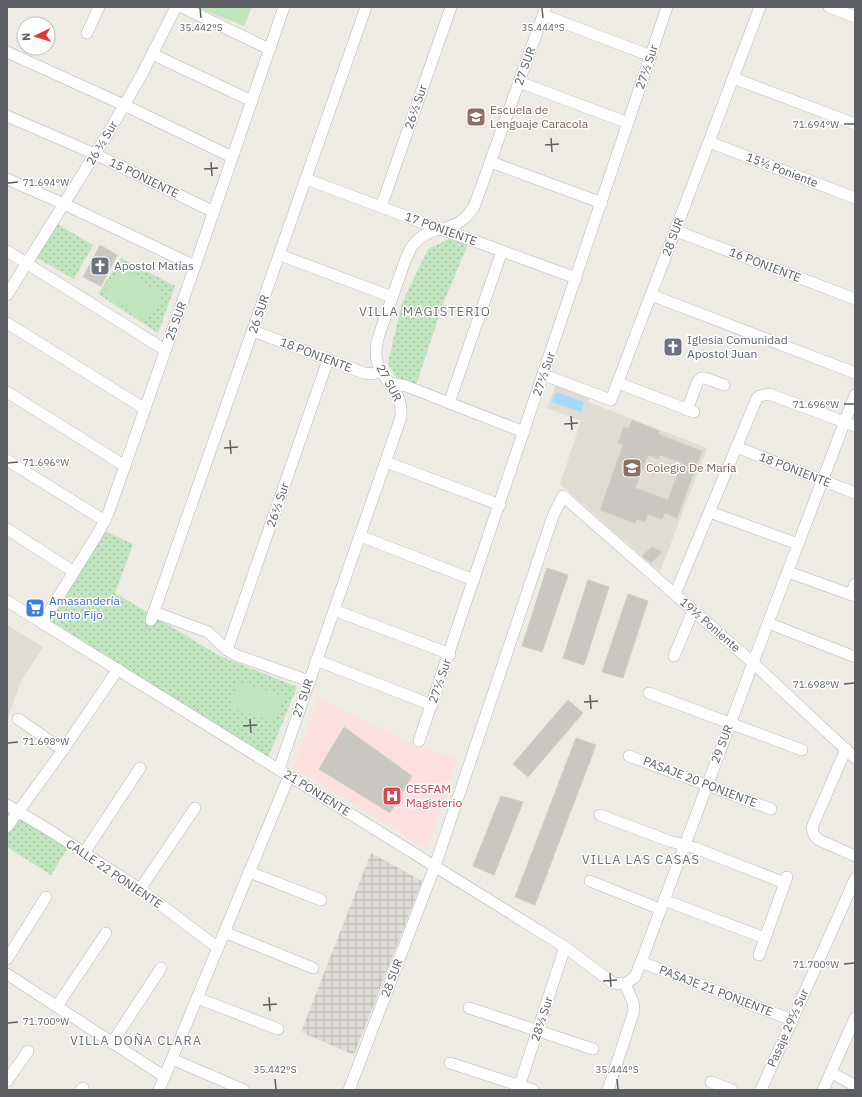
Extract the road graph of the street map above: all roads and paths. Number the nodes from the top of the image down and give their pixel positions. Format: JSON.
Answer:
{"nodes":[{"id":1,"x":99,"y":7,"type":"edge"},
{"id":2,"x":176,"y":7,"type":"edge"},
{"id":3,"x":182,"y":7,"type":"edge"},
{"id":4,"x":284,"y":7,"type":"edge"},
{"id":5,"x":366,"y":7,"type":"edge"},
{"id":6,"x":451,"y":7,"type":"edge"},
{"id":7,"x":667,"y":7,"type":"edge"},
{"id":8,"x":760,"y":7,"type":"edge"},
{"id":9,"x":829,"y":7,"type":"edge"},
{"id":10,"x":545,"y":11,"type":"edge"},
{"id":11,"x":855,"y":17,"type":"edge"},
{"id":12,"x":87,"y":33,"type":"dead end"},
{"id":13,"x":270,"y":50,"type":"junction"},
{"id":14,"x":7,"y":52,"type":"edge"},
{"id":15,"x":152,"y":54,"type":"junction"},
{"id":16,"x":651,"y":56,"type":"junction"},
{"id":17,"x":734,"y":78,"type":"junction"},
{"id":18,"x":519,"y":82,"type":"junction"},
{"id":19,"x":252,"y":101,"type":"junction"},
{"id":20,"x":124,"y":105,"type":"junction"},
{"id":21,"x":7,"y":116,"type":"edge"},
{"id":22,"x":628,"y":123,"type":"junction"},
{"id":23,"x":855,"y":124,"type":"edge"},
{"id":24,"x":709,"y":142,"type":"junction"},
{"id":25,"x":95,"y":154,"type":"junction"},
{"id":26,"x":232,"y":157,"type":"junction"},
{"id":27,"x":491,"y":162,"type":"junction"},
{"id":28,"x":7,"y":179,"type":"edge"},
{"id":29,"x":306,"y":179,"type":"junction"},
{"id":30,"x":855,"y":198,"type":"edge"},
{"id":31,"x":602,"y":203,"type":"junction"},
{"id":32,"x":64,"y":204,"type":"junction"},
{"id":33,"x":381,"y":207,"type":"junction"},
{"id":34,"x":214,"y":212,"type":"junction"},
{"id":35,"x":440,"y":229,"type":"junction"},
{"id":36,"x":676,"y":231,"type":"junction"},
{"id":37,"x":7,"y":251,"type":"edge"},
{"id":38,"x":502,"y":251,"type":"junction"},
{"id":39,"x":280,"y":255,"type":"junction"},
{"id":40,"x":27,"y":263,"type":"junction"},
{"id":41,"x":195,"y":266,"type":"junction"},
{"id":42,"x":576,"y":278,"type":"junction"},
{"id":43,"x":7,"y":295,"type":"edge"},
{"id":44,"x":651,"y":295,"type":"junction"},
{"id":45,"x":392,"y":297,"type":"junction"},
{"id":46,"x":855,"y":299,"type":"edge"},
{"id":47,"x":7,"y":323,"type":"edge"},
{"id":48,"x":253,"y":331,"type":"junction"},
{"id":49,"x":166,"y":350,"type":"junction"},
{"id":50,"x":328,"y":360,"type":"junction"},
{"id":51,"x":380,"y":371,"type":"junction"},
{"id":52,"x":855,"y":373,"type":"edge"},
{"id":53,"x":544,"y":375,"type":"junction"},
{"id":54,"x":390,"y":383,"type":"junction"},
{"id":55,"x":618,"y":383,"type":"junction"},
{"id":56,"x":724,"y":385,"type":"dead end"},
{"id":57,"x":7,"y":392,"type":"edge"},
{"id":58,"x":855,"y":395,"type":"edge"},
{"id":59,"x":449,"y":403,"type":"junction"},
{"id":60,"x":145,"y":409,"type":"junction"},
{"id":61,"x":850,"y":424,"type":"edge"},
{"id":62,"x":524,"y":432,"type":"junction"},
{"id":63,"x":736,"y":447,"type":"junction"},
{"id":64,"x":7,"y":460,"type":"edge"},
{"id":65,"x":386,"y":462,"type":"junction"},
{"id":66,"x":125,"y":466,"type":"junction"},
{"id":67,"x":822,"y":481,"type":"junction"},
{"id":68,"x":855,"y":493,"type":"edge"},
{"id":69,"x":563,"y":496,"type":"joint"},
{"id":70,"x":500,"y":504,"type":"junction"},
{"id":71,"x":710,"y":512,"type":"junction"},
{"id":72,"x":105,"y":522,"type":"junction"},
{"id":73,"x":7,"y":529,"type":"edge"},
{"id":74,"x":360,"y":536,"type":"junction"},
{"id":75,"x":798,"y":544,"type":"junction"},
{"id":76,"x":74,"y":572,"type":"junction"},
{"id":77,"x":788,"y":572,"type":"junction"},
{"id":78,"x":474,"y":580,"type":"junction"},
{"id":79,"x":855,"y":584,"type":"edge"},
{"id":80,"x":675,"y":594,"type":"junction"},
{"id":81,"x":853,"y":595,"type":"edge"},
{"id":82,"x":7,"y":601,"type":"edge"},
{"id":83,"x":334,"y":610,"type":"junction"},
{"id":84,"x":694,"y":611,"type":"junction"},
{"id":85,"x":42,"y":623,"type":"junction"},
{"id":86,"x":768,"y":623,"type":"junction"},
{"id":87,"x":227,"y":650,"type":"junction"},
{"id":88,"x":450,"y":654,"type":"junction"},
{"id":89,"x":674,"y":656,"type":"dead end"},
{"id":90,"x":855,"y":657,"type":"edge"},
{"id":91,"x":316,"y":660,"type":"junction"},
{"id":92,"x":753,"y":663,"type":"junction"},
{"id":93,"x":118,"y":669,"type":"junction"},
{"id":94,"x":308,"y":682,"type":"junction"},
{"id":95,"x":649,"y":693,"type":"dead end"},
{"id":96,"x":432,"y":705,"type":"junction"},
{"id":97,"x":18,"y":719,"type":"dead end"},
{"id":98,"x":730,"y":723,"type":"junction"},
{"id":99,"x":419,"y":741,"type":"dead end"},
{"id":100,"x":846,"y":749,"type":"junction"},
{"id":101,"x":63,"y":750,"type":"junction"},
{"id":102,"x":802,"y":750,"type":"dead end"},
{"id":103,"x":629,"y":756,"type":"dead end"},
{"id":104,"x":855,"y":758,"type":"edge"},
{"id":105,"x":140,"y":768,"type":"dead end"},
{"id":106,"x":279,"y":770,"type":"junction"},
{"id":107,"x":289,"y":776,"type":"junction"},
{"id":108,"x":707,"y":785,"type":"junction"},
{"id":109,"x":7,"y":805,"type":"edge"},
{"id":110,"x":195,"y":808,"type":"dead end"},
{"id":111,"x":771,"y":809,"type":"dead end"},
{"id":112,"x":18,"y":811,"type":"junction"},
{"id":113,"x":600,"y":816,"type":"dead end"},
{"id":114,"x":7,"y":827,"type":"edge"},
{"id":115,"x":684,"y":845,"type":"junction"},
{"id":116,"x":84,"y":853,"type":"junction"},
{"id":117,"x":855,"y":856,"type":"edge"},
{"id":118,"x":435,"y":866,"type":"junction"},
{"id":119,"x":248,"y":872,"type":"junction"},
{"id":120,"x":855,"y":879,"type":"edge"},
{"id":121,"x":590,"y":881,"type":"dead end"},
{"id":122,"x":140,"y":889,"type":"junction"},
{"id":123,"x":46,"y":897,"type":"dead end"},
{"id":124,"x":321,"y":900,"type":"dead end"},
{"id":125,"x":662,"y":905,"type":"junction"},
{"id":126,"x":224,"y":932,"type":"junction"},
{"id":127,"x":106,"y":933,"type":"dead end"},
{"id":128,"x":765,"y":938,"type":"junction"},
{"id":129,"x":565,"y":947,"type":"junction"},
{"id":130,"x":218,"y":948,"type":"junction"},
{"id":131,"x":758,"y":954,"type":"dead end"},
{"id":132,"x":7,"y":959,"type":"edge"},
{"id":133,"x":641,"y":962,"type":"junction"},
{"id":134,"x":161,"y":968,"type":"dead end"},
{"id":135,"x":312,"y":968,"type":"dead end"},
{"id":136,"x":7,"y":974,"type":"edge"},
{"id":137,"x":625,"y":984,"type":"junction"},
{"id":138,"x":197,"y":998,"type":"junction"},
{"id":139,"x":57,"y":1006,"type":"junction"},
{"id":140,"x":469,"y":1008,"type":"dead end"},
{"id":141,"x":855,"y":1018,"type":"edge"},
{"id":142,"x":792,"y":1020,"type":"junction"},
{"id":143,"x":278,"y":1029,"type":"dead end"},
{"id":144,"x":538,"y":1030,"type":"junction"},
{"id":145,"x":112,"y":1043,"type":"junction"},
{"id":146,"x":593,"y":1049,"type":"dead end"},
{"id":147,"x":28,"y":1051,"type":"dead end"},
{"id":148,"x":172,"y":1059,"type":"junction"},
{"id":149,"x":450,"y":1063,"type":"dead end"},
{"id":150,"x":831,"y":1072,"type":"junction"},
{"id":151,"x":165,"y":1077,"type":"junction"},
{"id":152,"x":7,"y":1081,"type":"edge"},
{"id":153,"x":710,"y":1082,"type":"dead end"},
{"id":154,"x":855,"y":1086,"type":"edge"},
{"id":155,"x":519,"y":1088,"type":"edge"},
{"id":156,"x":160,"y":1090,"type":"edge"},
{"id":157,"x":244,"y":1090,"type":"edge"},
{"id":158,"x":349,"y":1090,"type":"edge"},
{"id":159,"x":533,"y":1090,"type":"edge"},
{"id":160,"x":608,"y":1090,"type":"edge"},
{"id":161,"x":732,"y":1090,"type":"edge"},
{"id":162,"x":761,"y":1090,"type":"edge"},
{"id":163,"x":823,"y":1090,"type":"edge"}],
"edges":[{"from":1,"to":12,"type":"street"},
{"from":2,"to":15,"type":"street","name":"26 ½ Sur"},
{"from":3,"to":13,"type":"street"},
{"from":4,"to":13,"type":"street","name":"25 SUR"},
{"from":5,"to":29,"type":"street","name":"26 SUR"},
{"from":6,"to":33,"type":"street","name":"26½ Sur"},
{"from":7,"to":16,"type":"street","name":"27½ Sur"},
{"from":8,"to":17,"type":"street","name":"28 SUR"},
{"from":9,"to":11,"type":"street"},
{"from":10,"to":16,"type":"street"},
{"from":10,"to":18,"type":"street","name":"27 SUR"},
{"from":13,"to":19,"type":"street","name":"25 SUR"},
{"from":14,"to":20,"type":"street"},
{"from":15,"to":19,"type":"street"},
{"from":15,"to":20,"type":"street","name":"26 ½ Sur"},
{"from":16,"to":22,"type":"street","name":"27½ Sur"},
{"from":17,"to":23,"type":"street"},
{"from":17,"to":24,"type":"street","name":"28 SUR"},
{"from":18,"to":22,"type":"street"},
{"from":18,"to":27,"type":"street","name":"27 SUR"},
{"from":19,"to":26,"type":"street","name":"25 SUR"},
{"from":20,"to":25,"type":"street","name":"26 ½ Sur"},
{"from":20,"to":26,"type":"street"},
{"from":21,"to":25,"type":"street","name":"15 PONIENTE"},
{"from":22,"to":31,"type":"street","name":"27½ Sur"},
{"from":24,"to":30,"type":"street","name":"15½ Poniente"},
{"from":24,"to":36,"type":"street","name":"28 SUR"},
{"from":25,"to":32,"type":"street","name":"26 ½ Sur"},
{"from":25,"to":34,"type":"street","name":"15 PONIENTE"},
{"from":26,"to":34,"type":"street","name":"25 SUR"},
{"from":27,"to":31,"type":"street"},
{"from":27,"to":35,"type":"street","name":"27 SUR"},
{"from":28,"to":32,"type":"street"},
{"from":29,"to":33,"type":"street","name":"17 PONIENTE"},
{"from":29,"to":39,"type":"street","name":"26 SUR"},
{"from":31,"to":42,"type":"street","name":"27½ Sur"},
{"from":32,"to":40,"type":"street","name":"26 ½ Sur"},
{"from":32,"to":41,"type":"street"},
{"from":33,"to":35,"type":"street","name":"17 PONIENTE"},
{"from":34,"to":41,"type":"street","name":"25 SUR"},
{"from":35,"to":38,"type":"street","name":"17 PONIENTE"},
{"from":35,"to":45,"type":"street","name":"27 SUR"},
{"from":36,"to":44,"type":"street","name":"28 SUR"},
{"from":36,"to":46,"type":"street","name":"16 PONIENTE"},
{"from":37,"to":40,"type":"street"},
{"from":38,"to":42,"type":"street","name":"17 PONIENTE"},
{"from":38,"to":59,"type":"street"},
{"from":39,"to":45,"type":"street"},
{"from":39,"to":48,"type":"street","name":"26 SUR"},
{"from":40,"to":43,"type":"street","name":"26 ½ Sur"},
{"from":40,"to":49,"type":"street"},
{"from":41,"to":49,"type":"street","name":"25 SUR"},
{"from":42,"to":53,"type":"street","name":"27½ Sur"},
{"from":44,"to":52,"type":"street"},
{"from":44,"to":55,"type":"street","name":"28 SUR"},
{"from":45,"to":51,"type":"street","name":"27 SUR"},
{"from":47,"to":60,"type":"street"},
{"from":48,"to":50,"type":"street","name":"18 PONIENTE"},
{"from":48,"to":87,"type":"street","name":"26 SUR"},
{"from":49,"to":60,"type":"street","name":"25 SUR"},
{"from":50,"to":51,"type":"street","name":"18 PONIENTE"},
{"from":50,"to":87,"type":"street","name":"26½ Sur"},
{"from":51,"to":54,"type":"street","name":"27 SUR"},
{"from":53,"to":55,"type":"street","name":"28 SUR"},
{"from":53,"to":62,"type":"street","name":"27½ Sur"},
{"from":54,"to":59,"type":"street"},
{"from":54,"to":65,"type":"street","name":"27 SUR"},
{"from":55,"to":56,"type":"street"},
{"from":57,"to":66,"type":"street"},
{"from":58,"to":61,"type":"street","name":"29 SUR"},
{"from":59,"to":62,"type":"street"},
{"from":60,"to":66,"type":"street","name":"25 SUR"},
{"from":61,"to":63,"type":"street"},
{"from":61,"to":67,"type":"street","name":"29 SUR"},
{"from":62,"to":70,"type":"street","name":"27½ Sur"},
{"from":63,"to":67,"type":"street","name":"18 PONIENTE"},
{"from":63,"to":71,"type":"street"},
{"from":64,"to":72,"type":"street"},
{"from":65,"to":70,"type":"street"},
{"from":65,"to":74,"type":"street","name":"27 SUR"},
{"from":66,"to":72,"type":"street","name":"25 SUR"},
{"from":67,"to":68,"type":"street","name":"18 PONIENTE"},
{"from":67,"to":75,"type":"street","name":"29 SUR"},
{"from":69,"to":80,"type":"street","name":"19½ Poniente"},
{"from":69,"to":118,"type":"street","name":"28 SUR"},
{"from":70,"to":78,"type":"street","name":"27½ Sur"},
{"from":71,"to":75,"type":"street"},
{"from":71,"to":80,"type":"street"},
{"from":72,"to":76,"type":"street","name":"25 SUR"},
{"from":73,"to":76,"type":"street"},
{"from":74,"to":78,"type":"street"},
{"from":74,"to":83,"type":"street","name":"27 SUR"},
{"from":75,"to":77,"type":"street","name":"29 SUR"},
{"from":76,"to":85,"type":"street","name":"25 SUR"},
{"from":77,"to":81,"type":"street"},
{"from":77,"to":86,"type":"street","name":"29 SUR"},
{"from":78,"to":88,"type":"street","name":"27½ Sur"},
{"from":79,"to":81,"type":"street"},
{"from":80,"to":84,"type":"street","name":"19½ Poniente"},
{"from":82,"to":85,"type":"street","name":"21 PONIENTE"},
{"from":83,"to":88,"type":"street"},
{"from":83,"to":91,"type":"street","name":"27 SUR"},
{"from":84,"to":89,"type":"street"},
{"from":84,"to":92,"type":"street","name":"19½ Poniente"},
{"from":85,"to":93,"type":"street","name":"21 PONIENTE"},
{"from":86,"to":90,"type":"street"},
{"from":86,"to":92,"type":"street","name":"29 SUR"},
{"from":87,"to":94,"type":"street"},
{"from":88,"to":96,"type":"street","name":"27½ Sur"},
{"from":91,"to":94,"type":"street","name":"27 SUR"},
{"from":91,"to":96,"type":"street"},
{"from":92,"to":98,"type":"street","name":"29 SUR"},
{"from":92,"to":100,"type":"street","name":"19½ Poniente"},
{"from":93,"to":101,"type":"street"},
{"from":93,"to":106,"type":"street","name":"21 PONIENTE"},
{"from":94,"to":106,"type":"street","name":"27 SUR"},
{"from":95,"to":98,"type":"street"},
{"from":96,"to":99,"type":"street","name":"27½ Sur"},
{"from":97,"to":101,"type":"street"},
{"from":98,"to":102,"type":"street"},
{"from":98,"to":108,"type":"street","name":"29 SUR"},
{"from":100,"to":104,"type":"street","name":"19½ Poniente"},
{"from":100,"to":117,"type":"street"},
{"from":101,"to":112,"type":"street"},
{"from":103,"to":108,"type":"street","name":"PASAJE 20 PONIENTE"},
{"from":105,"to":116,"type":"street"},
{"from":106,"to":107,"type":"street","name":"21 PONIENTE"},
{"from":107,"to":118,"type":"street","name":"21 PONIENTE"},
{"from":107,"to":119,"type":"street"},
{"from":108,"to":111,"type":"street","name":"PASAJE 20 PONIENTE"},
{"from":108,"to":115,"type":"street","name":"29 SUR"},
{"from":109,"to":112,"type":"street","name":"CALLE 22 PONIENTE"},
{"from":110,"to":122,"type":"street"},
{"from":112,"to":114,"type":"street"},
{"from":112,"to":116,"type":"street","name":"CALLE 22 PONIENTE"},
{"from":113,"to":115,"type":"street"},
{"from":115,"to":125,"type":"street","name":"29 SUR"},
{"from":115,"to":128,"type":"street"},
{"from":116,"to":122,"type":"street","name":"CALLE 22 PONIENTE"},
{"from":118,"to":129,"type":"street","name":"21 PONIENTE"},
{"from":118,"to":158,"type":"street","name":"28 SUR"},
{"from":119,"to":124,"type":"street"},
{"from":119,"to":126,"type":"street"},
{"from":120,"to":142,"type":"street","name":"Pasaje 29½ Sur"},
{"from":121,"to":125,"type":"street"},
{"from":122,"to":130,"type":"street","name":"CALLE 22 PONIENTE"},
{"from":123,"to":132,"type":"street"},
{"from":125,"to":128,"type":"street"},
{"from":125,"to":133,"type":"street","name":"29 SUR"},
{"from":126,"to":130,"type":"street"},
{"from":126,"to":135,"type":"street"},
{"from":127,"to":139,"type":"street"},
{"from":128,"to":131,"type":"street"},
{"from":129,"to":137,"type":"street","name":"21 PONIENTE"},
{"from":129,"to":144,"type":"street","name":"28½ Sur"},
{"from":130,"to":138,"type":"street"},
{"from":133,"to":137,"type":"street","name":"29 SUR"},
{"from":133,"to":142,"type":"street","name":"PASAJE 21 PONIENTE"},
{"from":134,"to":145,"type":"street"},
{"from":136,"to":139,"type":"street"},
{"from":137,"to":160,"type":"street"},
{"from":138,"to":143,"type":"street"},
{"from":138,"to":148,"type":"street"},
{"from":139,"to":145,"type":"street"},
{"from":140,"to":144,"type":"street"},
{"from":141,"to":150,"type":"street"},
{"from":142,"to":162,"type":"street","name":"Pasaje 29½ Sur"},
{"from":144,"to":146,"type":"street"},
{"from":144,"to":155,"type":"street","name":"28½ Sur"},
{"from":145,"to":151,"type":"street"},
{"from":147,"to":152,"type":"street"},
{"from":148,"to":151,"type":"street"},
{"from":148,"to":157,"type":"street"},
{"from":149,"to":155,"type":"street"},
{"from":150,"to":154,"type":"street"},
{"from":150,"to":163,"type":"street"},
{"from":151,"to":156,"type":"street"},
{"from":153,"to":161,"type":"street"},
{"from":155,"to":159,"type":"street"}]}
